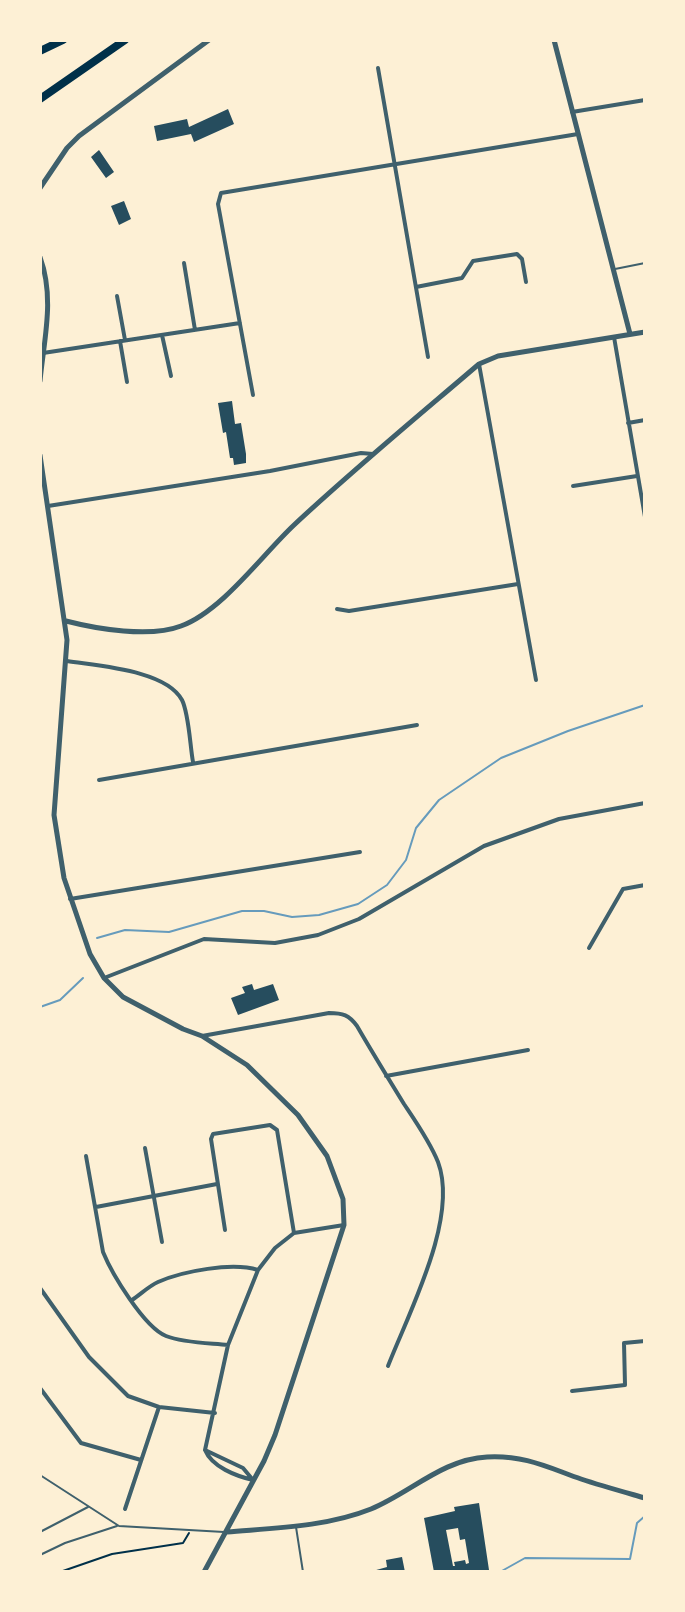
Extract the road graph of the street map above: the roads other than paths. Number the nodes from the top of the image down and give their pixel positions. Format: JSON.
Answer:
{"nodes":[{"id":1,"x":63,"y":40,"type":"edge"},
{"id":2,"x":125,"y":40,"type":"edge"},
{"id":3,"x":209,"y":40,"type":"edge"},
{"id":4,"x":554,"y":40,"type":"edge"},
{"id":5,"x":40,"y":51,"type":"edge"},
{"id":6,"x":378,"y":68,"type":"dead end"},
{"id":7,"x":40,"y":99,"type":"edge"},
{"id":8,"x":645,"y":100,"type":"edge"},
{"id":9,"x":572,"y":112,"type":"junction"},
{"id":10,"x":578,"y":134,"type":"junction"},
{"id":11,"x":394,"y":164,"type":"junction"},
{"id":12,"x":40,"y":188,"type":"edge"},
{"id":13,"x":40,"y":257,"type":"edge"},
{"id":14,"x":184,"y":263,"type":"dead end"},
{"id":15,"x":645,"y":263,"type":"edge"},
{"id":16,"x":613,"y":270,"type":"junction"},
{"id":17,"x":526,"y":282,"type":"dead end"},
{"id":18,"x":416,"y":287,"type":"junction"},
{"id":19,"x":117,"y":296,"type":"dead end"},
{"id":20,"x":240,"y":323,"type":"junction"},
{"id":21,"x":195,"y":330,"type":"junction"},
{"id":22,"x":645,"y":332,"type":"edge"},
{"id":23,"x":630,"y":334,"type":"junction"},
{"id":24,"x":162,"y":335,"type":"junction"},
{"id":25,"x":614,"y":337,"type":"junction"},
{"id":26,"x":122,"y":341,"type":"junction"},
{"id":27,"x":43,"y":353,"type":"junction"},
{"id":28,"x":428,"y":357,"type":"dead end"},
{"id":29,"x":479,"y":364,"type":"junction"},
{"id":30,"x":171,"y":376,"type":"dead end"},
{"id":31,"x":40,"y":381,"type":"edge"},
{"id":32,"x":127,"y":382,"type":"dead end"},
{"id":33,"x":253,"y":395,"type":"dead end"},
{"id":34,"x":645,"y":420,"type":"edge"},
{"id":35,"x":628,"y":423,"type":"junction"},
{"id":36,"x":374,"y":454,"type":"junction"},
{"id":37,"x":40,"y":455,"type":"edge"},
{"id":38,"x":637,"y":476,"type":"junction"},
{"id":39,"x":573,"y":486,"type":"dead end"},
{"id":40,"x":48,"y":506,"type":"junction"},
{"id":41,"x":644,"y":507,"type":"edge"},
{"id":42,"x":645,"y":517,"type":"edge"},
{"id":43,"x":518,"y":584,"type":"junction"},
{"id":44,"x":337,"y":609,"type":"dead end"},
{"id":45,"x":66,"y":621,"type":"junction"},
{"id":46,"x":67,"y":661,"type":"junction"},
{"id":47,"x":536,"y":680,"type":"dead end"},
{"id":48,"x":417,"y":725,"type":"dead end"},
{"id":49,"x":193,"y":762,"type":"junction"},
{"id":50,"x":99,"y":780,"type":"dead end"},
{"id":51,"x":645,"y":803,"type":"edge"},
{"id":52,"x":360,"y":852,"type":"dead end"},
{"id":53,"x":645,"y":885,"type":"edge"},
{"id":54,"x":70,"y":899,"type":"junction"},
{"id":55,"x":589,"y":948,"type":"dead end"},
{"id":56,"x":104,"y":978,"type":"junction"},
{"id":57,"x":202,"y":1036,"type":"junction"},
{"id":58,"x":528,"y":1050,"type":"dead end"},
{"id":59,"x":386,"y":1076,"type":"junction"},
{"id":60,"x":145,"y":1148,"type":"dead end"},
{"id":61,"x":86,"y":1156,"type":"dead end"},
{"id":62,"x":217,"y":1184,"type":"junction"},
{"id":63,"x":153,"y":1195,"type":"junction"},
{"id":64,"x":96,"y":1207,"type":"junction"},
{"id":65,"x":344,"y":1225,"type":"junction"},
{"id":66,"x":225,"y":1230,"type":"dead end"},
{"id":67,"x":294,"y":1233,"type":"junction"},
{"id":68,"x":162,"y":1242,"type":"dead end"},
{"id":69,"x":258,"y":1270,"type":"junction"},
{"id":70,"x":40,"y":1288,"type":"edge"},
{"id":71,"x":132,"y":1300,"type":"junction"},
{"id":72,"x":645,"y":1341,"type":"edge"},
{"id":73,"x":228,"y":1345,"type":"junction"},
{"id":74,"x":388,"y":1366,"type":"dead end"},
{"id":75,"x":40,"y":1388,"type":"edge"},
{"id":76,"x":572,"y":1391,"type":"dead end"},
{"id":77,"x":159,"y":1407,"type":"junction"},
{"id":78,"x":215,"y":1413,"type":"junction"},
{"id":79,"x":205,"y":1450,"type":"junction"},
{"id":80,"x":141,"y":1460,"type":"junction"},
{"id":81,"x":40,"y":1475,"type":"edge"},
{"id":82,"x":253,"y":1480,"type":"junction"},
{"id":83,"x":48,"y":1482,"type":"junction"},
{"id":84,"x":40,"y":1486,"type":"edge"},
{"id":85,"x":645,"y":1498,"type":"edge"},
{"id":86,"x":89,"y":1507,"type":"junction"},
{"id":87,"x":125,"y":1509,"type":"dead end"},
{"id":88,"x":119,"y":1526,"type":"junction"},
{"id":89,"x":295,"y":1526,"type":"junction"},
{"id":90,"x":40,"y":1532,"type":"edge"},
{"id":91,"x":226,"y":1532,"type":"junction"},
{"id":92,"x":40,"y":1555,"type":"edge"},
{"id":93,"x":204,"y":1572,"type":"edge"},
{"id":94,"x":303,"y":1572,"type":"edge"}],
"edges":[{"from":1,"to":5,"type":"highway"},
{"from":2,"to":7,"type":"highway"},
{"from":3,"to":12,"type":"street"},
{"from":4,"to":9,"type":"street"},
{"from":6,"to":11,"type":"street"},
{"from":8,"to":9,"type":"street"},
{"from":9,"to":10,"type":"street"},
{"from":10,"to":11,"type":"street"},
{"from":10,"to":16,"type":"street"},
{"from":11,"to":18,"type":"street"},
{"from":11,"to":20,"type":"street"},
{"from":13,"to":27,"type":"street"},
{"from":14,"to":21,"type":"street"},
{"from":15,"to":16,"type":"lane"},
{"from":16,"to":23,"type":"street"},
{"from":17,"to":18,"type":"street"},
{"from":18,"to":28,"type":"street"},
{"from":19,"to":26,"type":"street"},
{"from":20,"to":21,"type":"street"},
{"from":20,"to":33,"type":"street"},
{"from":21,"to":24,"type":"street"},
{"from":22,"to":23,"type":"street"},
{"from":23,"to":25,"type":"street"},
{"from":24,"to":26,"type":"street"},
{"from":24,"to":30,"type":"street"},
{"from":25,"to":29,"type":"street"},
{"from":25,"to":35,"type":"street"},
{"from":26,"to":27,"type":"street"},
{"from":26,"to":32,"type":"street"},
{"from":27,"to":31,"type":"street"},
{"from":29,"to":36,"type":"street"},
{"from":29,"to":43,"type":"street"},
{"from":34,"to":35,"type":"street"},
{"from":35,"to":38,"type":"street"},
{"from":36,"to":40,"type":"street"},
{"from":36,"to":45,"type":"street"},
{"from":37,"to":40,"type":"street"},
{"from":38,"to":39,"type":"street"},
{"from":38,"to":41,"type":"street"},
{"from":40,"to":45,"type":"street"},
{"from":41,"to":42,"type":"street"},
{"from":43,"to":44,"type":"street"},
{"from":43,"to":47,"type":"street"},
{"from":45,"to":46,"type":"street"},
{"from":46,"to":49,"type":"street"},
{"from":46,"to":54,"type":"street"},
{"from":48,"to":49,"type":"street"},
{"from":49,"to":50,"type":"street"},
{"from":51,"to":56,"type":"street"},
{"from":52,"to":54,"type":"street"},
{"from":53,"to":55,"type":"street"},
{"from":54,"to":56,"type":"street"},
{"from":56,"to":57,"type":"street"},
{"from":57,"to":59,"type":"street"},
{"from":57,"to":65,"type":"street"},
{"from":58,"to":59,"type":"street"},
{"from":59,"to":74,"type":"street"},
{"from":60,"to":63,"type":"street"},
{"from":61,"to":64,"type":"street"},
{"from":62,"to":63,"type":"street"},
{"from":62,"to":66,"type":"street"},
{"from":62,"to":67,"type":"street"},
{"from":63,"to":64,"type":"street"},
{"from":63,"to":68,"type":"street"},
{"from":64,"to":71,"type":"street"},
{"from":65,"to":67,"type":"street"},
{"from":65,"to":82,"type":"street"},
{"from":67,"to":69,"type":"street"},
{"from":69,"to":71,"type":"street"},
{"from":69,"to":73,"type":"street"},
{"from":70,"to":77,"type":"street"},
{"from":71,"to":73,"type":"street"},
{"from":72,"to":76,"type":"street"},
{"from":73,"to":78,"type":"street"},
{"from":75,"to":80,"type":"street"},
{"from":77,"to":78,"type":"street"},
{"from":77,"to":80,"type":"street"},
{"from":78,"to":79,"type":"street"},
{"from":79,"to":82,"type":"street"},
{"from":79,"to":82,"type":"street"},
{"from":80,"to":87,"type":"street"},
{"from":81,"to":83,"type":"lane"},
{"from":82,"to":91,"type":"street"},
{"from":83,"to":84,"type":"lane"},
{"from":83,"to":86,"type":"lane"},
{"from":85,"to":89,"type":"street"},
{"from":86,"to":88,"type":"lane"},
{"from":86,"to":90,"type":"lane"},
{"from":88,"to":91,"type":"lane"},
{"from":88,"to":92,"type":"lane"},
{"from":89,"to":91,"type":"street"},
{"from":89,"to":94,"type":"lane"},
{"from":91,"to":93,"type":"street"}]}
